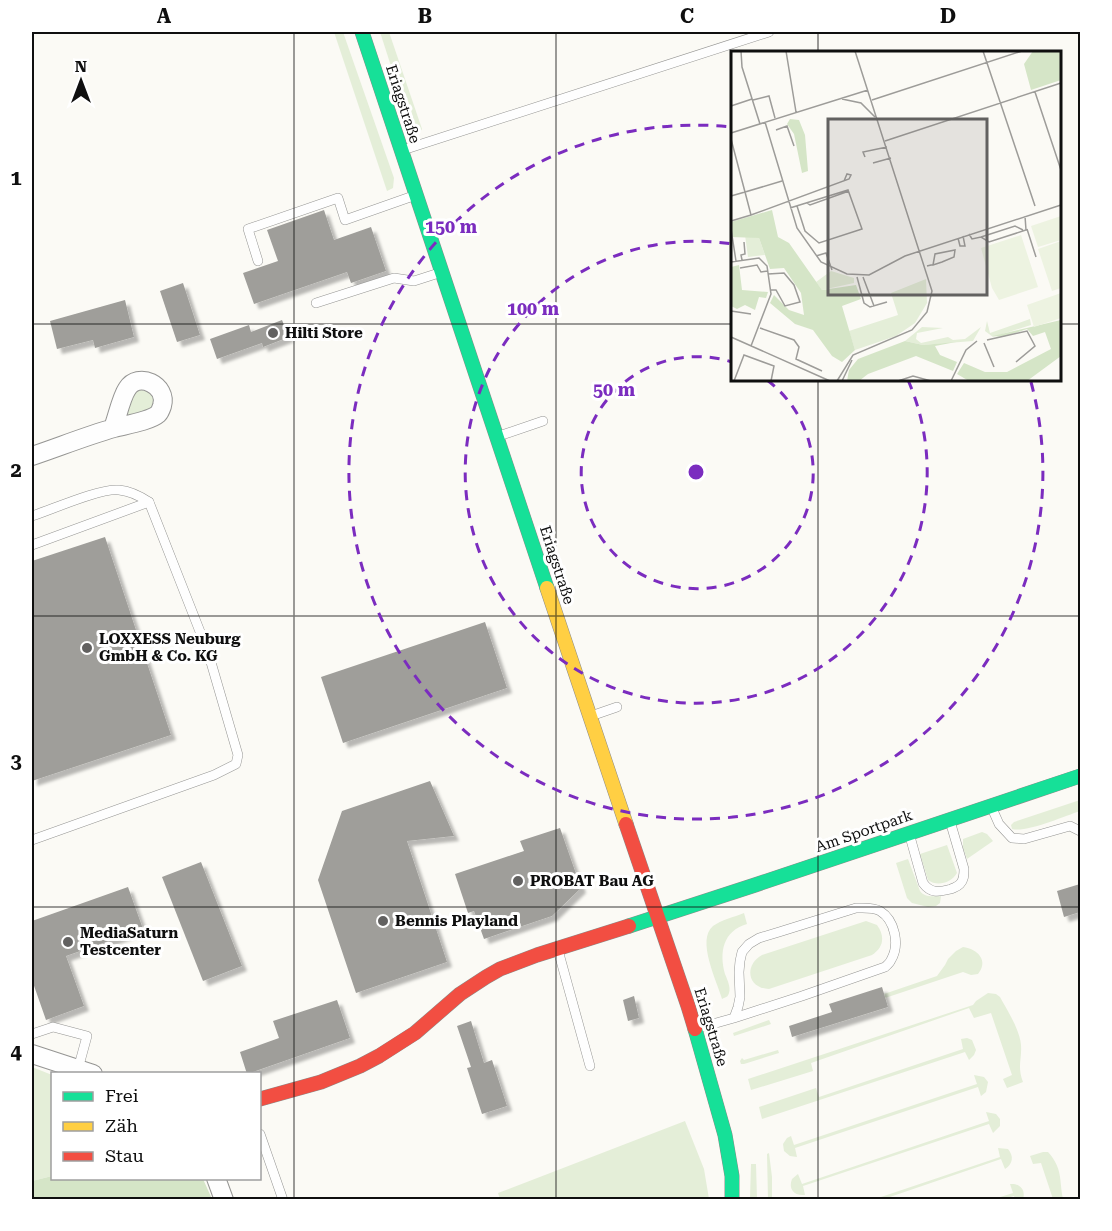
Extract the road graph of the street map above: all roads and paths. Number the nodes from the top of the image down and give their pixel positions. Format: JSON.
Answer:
{"nodes":[{"id":1,"x":362,"y":32,"type":"edge"},
{"id":2,"x":769,"y":32,"type":"edge"},
{"id":3,"x":401,"y":151,"type":"junction"},
{"id":4,"x":416,"y":195,"type":"junction"},
{"id":5,"x":258,"y":261,"type":"dead end"},
{"id":6,"x":441,"y":272,"type":"junction"},
{"id":7,"x":316,"y":303,"type":"dead end"},
{"id":8,"x":543,"y":421,"type":"dead end"},
{"id":9,"x":113,"y":428,"type":"dead end"},
{"id":10,"x":496,"y":436,"type":"junction"},
{"id":11,"x":32,"y":456,"type":"edge"},
{"id":12,"x":149,"y":502,"type":"junction"},
{"id":13,"x":32,"y":516,"type":"edge"},
{"id":14,"x":32,"y":545,"type":"edge"},
{"id":15,"x":618,"y":707,"type":"dead end"},
{"id":16,"x":590,"y":716,"type":"junction"},
{"id":17,"x":1080,"y":776,"type":"edge"},
{"id":18,"x":991,"y":806,"type":"junction"},
{"id":19,"x":950,"y":820,"type":"junction"},
{"id":20,"x":1080,"y":822,"type":"edge"},
{"id":21,"x":1070,"y":825,"type":"junction"},
{"id":22,"x":1080,"y":831,"type":"edge"},
{"id":23,"x":909,"y":834,"type":"junction"},
{"id":24,"x":32,"y":840,"type":"edge"},
{"id":25,"x":657,"y":916,"type":"junction"},
{"id":26,"x":557,"y":948,"type":"junction"},
{"id":27,"x":734,"y":1018,"type":"junction"},
{"id":28,"x":695,"y":1029,"type":"junction"},
{"id":29,"x":32,"y":1034,"type":"edge"},
{"id":30,"x":32,"y":1054,"type":"edge"},
{"id":31,"x":590,"y":1066,"type":"dead end"},
{"id":32,"x":85,"y":1071,"type":"edge"},
{"id":33,"x":261,"y":1099,"type":"edge"},
{"id":34,"x":261,"y":1137,"type":"edge"},
{"id":35,"x":216,"y":1180,"type":"edge"},
{"id":36,"x":224,"y":1200,"type":"edge"},
{"id":37,"x":283,"y":1200,"type":"edge"},
{"id":38,"x":732,"y":1200,"type":"edge"}],
"edges":[{"from":1,"to":3,"type":"street","name":"Eriagstraße"},
{"from":2,"to":3,"type":"lane"},
{"from":3,"to":4,"type":"street","name":"Eriagstraße"},
{"from":4,"to":5,"type":"lane"},
{"from":4,"to":6,"type":"street","name":"Eriagstraße"},
{"from":6,"to":7,"type":"lane"},
{"from":6,"to":10,"type":"street","name":"Eriagstraße"},
{"from":8,"to":10,"type":"lane"},
{"from":9,"to":11,"type":"street"},
{"from":10,"to":16,"type":"street","name":"Eriagstraße"},
{"from":12,"to":13,"type":"lane"},
{"from":12,"to":14,"type":"lane"},
{"from":12,"to":24,"type":"lane"},
{"from":15,"to":16,"type":"lane"},
{"from":16,"to":25,"type":"street","name":"Eriagstraße"},
{"from":17,"to":18,"type":"street","name":"Am Sportpark"},
{"from":18,"to":19,"type":"street","name":"Am Sportpark"},
{"from":18,"to":21,"type":"lane"},
{"from":19,"to":23,"type":"street","name":"Am Sportpark"},
{"from":19,"to":23,"type":"lane"},
{"from":20,"to":21,"type":"lane"},
{"from":21,"to":22,"type":"lane"},
{"from":23,"to":25,"type":"street","name":"Am Sportpark"},
{"from":25,"to":26,"type":"street","name":"Am Sportpark"},
{"from":25,"to":28,"type":"street","name":"Eriagstraße"},
{"from":26,"to":31,"type":"lane"},
{"from":26,"to":33,"type":"street","name":"Am Sportpark"},
{"from":27,"to":27,"type":"lane"},
{"from":27,"to":28,"type":"lane"},
{"from":28,"to":38,"type":"street","name":"Eriagstraße"},
{"from":29,"to":32,"type":"lane"},
{"from":30,"to":32,"type":"street"},
{"from":34,"to":37,"type":"lane"},
{"from":35,"to":36,"type":"street"}]}
